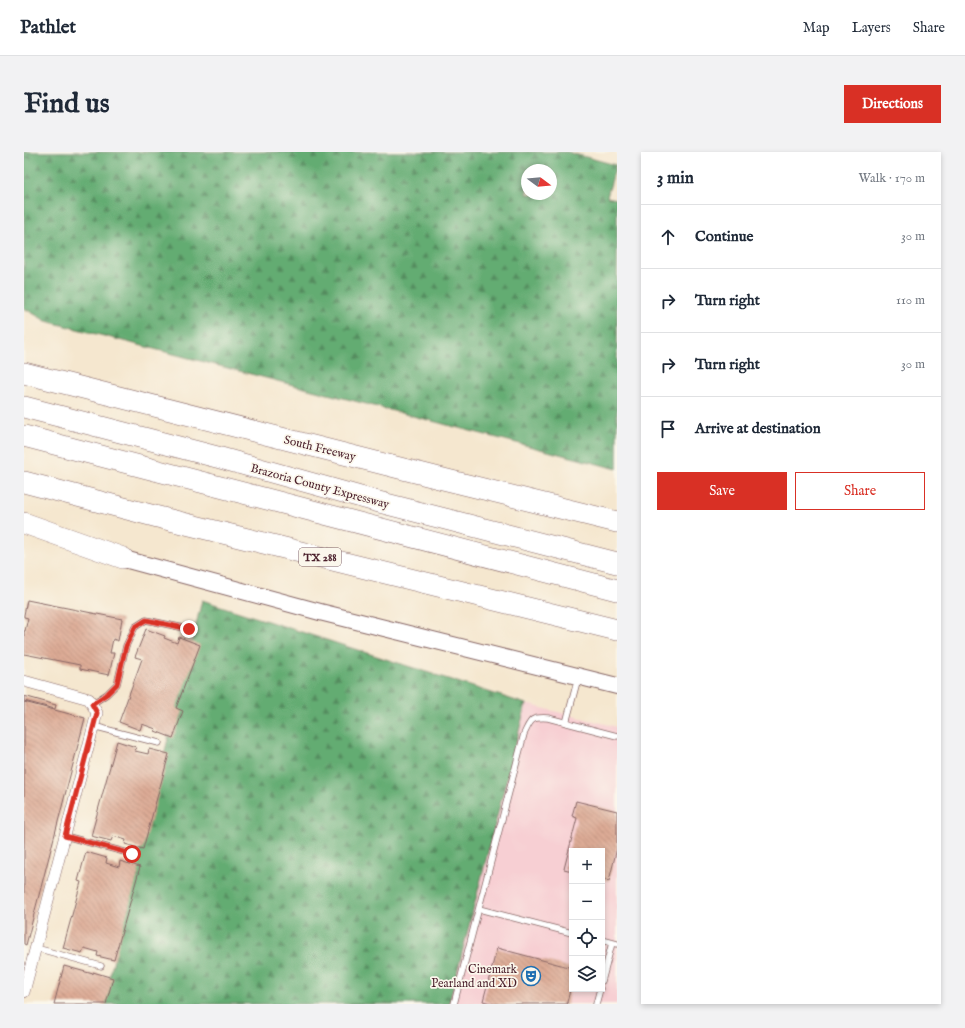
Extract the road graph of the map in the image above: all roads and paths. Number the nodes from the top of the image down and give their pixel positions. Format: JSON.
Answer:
{"nodes":[{"id":1,"x":24,"y":361,"type":"edge"},
{"id":2,"x":24,"y":373,"type":"edge"},
{"id":3,"x":24,"y":407,"type":"edge"},
{"id":4,"x":225,"y":424,"type":"junction"},
{"id":5,"x":24,"y":436,"type":"edge"},
{"id":6,"x":24,"y":482,"type":"edge"},
{"id":7,"x":617,"y":522,"type":"edge"},
{"id":8,"x":24,"y":523,"type":"edge"},
{"id":9,"x":24,"y":533,"type":"edge"},
{"id":10,"x":123,"y":558,"type":"junction"},
{"id":11,"x":617,"y":563,"type":"edge"},
{"id":12,"x":617,"y":590,"type":"edge"},
{"id":13,"x":189,"y":629,"type":"dead end"},
{"id":14,"x":617,"y":630,"type":"edge"},
{"id":15,"x":578,"y":676,"type":"junction"},
{"id":16,"x":24,"y":681,"type":"edge"},
{"id":17,"x":617,"y":686,"type":"edge"},
{"id":18,"x":92,"y":704,"type":"junction"},
{"id":19,"x":566,"y":722,"type":"junction"},
{"id":20,"x":93,"y":726,"type":"junction"},
{"id":21,"x":617,"y":736,"type":"edge"},
{"id":22,"x":159,"y":743,"type":"dead end"},
{"id":23,"x":65,"y":836,"type":"junction"},
{"id":24,"x":132,"y":854,"type":"dead end"},
{"id":25,"x":479,"y":909,"type":"junction"},
{"id":26,"x":569,"y":932,"type":"edge"},
{"id":27,"x":614,"y":944,"type":"edge"},
{"id":28,"x":36,"y":948,"type":"junction"},
{"id":29,"x":101,"y":966,"type":"dead end"},
{"id":30,"x":605,"y":972,"type":"edge"},
{"id":31,"x":26,"y":974,"type":"edge"},
{"id":32,"x":24,"y":992,"type":"edge"},
{"id":33,"x":599,"y":992,"type":"edge"},
{"id":34,"x":454,"y":1004,"type":"edge"},
{"id":35,"x":596,"y":1004,"type":"edge"}],
"edges":[{"from":1,"to":4,"type":"highway"},
{"from":2,"to":4,"type":"highway","name":"South Freeway"},
{"from":3,"to":11,"type":"highway","name":"Brazoria County Expressway"},
{"from":4,"to":7,"type":"highway","name":"South Freeway"},
{"from":5,"to":12,"type":"highway"},
{"from":6,"to":14,"type":"highway","number":"TX 288"},
{"from":8,"to":10,"type":"highway"},
{"from":9,"to":10,"type":"main road"},
{"from":10,"to":15,"type":"main road"},
{"from":13,"to":18,"type":"lane"},
{"from":15,"to":17,"type":"main road"},
{"from":15,"to":19,"type":"lane"},
{"from":16,"to":18,"type":"street"},
{"from":18,"to":20,"type":"street"},
{"from":19,"to":21,"type":"lane"},
{"from":19,"to":25,"type":"lane"},
{"from":20,"to":22,"type":"lane"},
{"from":20,"to":23,"type":"street"},
{"from":23,"to":24,"type":"lane"},
{"from":23,"to":28,"type":"street"},
{"from":25,"to":26,"type":"lane"},
{"from":25,"to":34,"type":"lane"},
{"from":27,"to":30,"type":"lane"},
{"from":28,"to":29,"type":"lane"},
{"from":28,"to":31,"type":"street"},
{"from":31,"to":32,"type":"street"},
{"from":33,"to":35,"type":"lane"}]}
